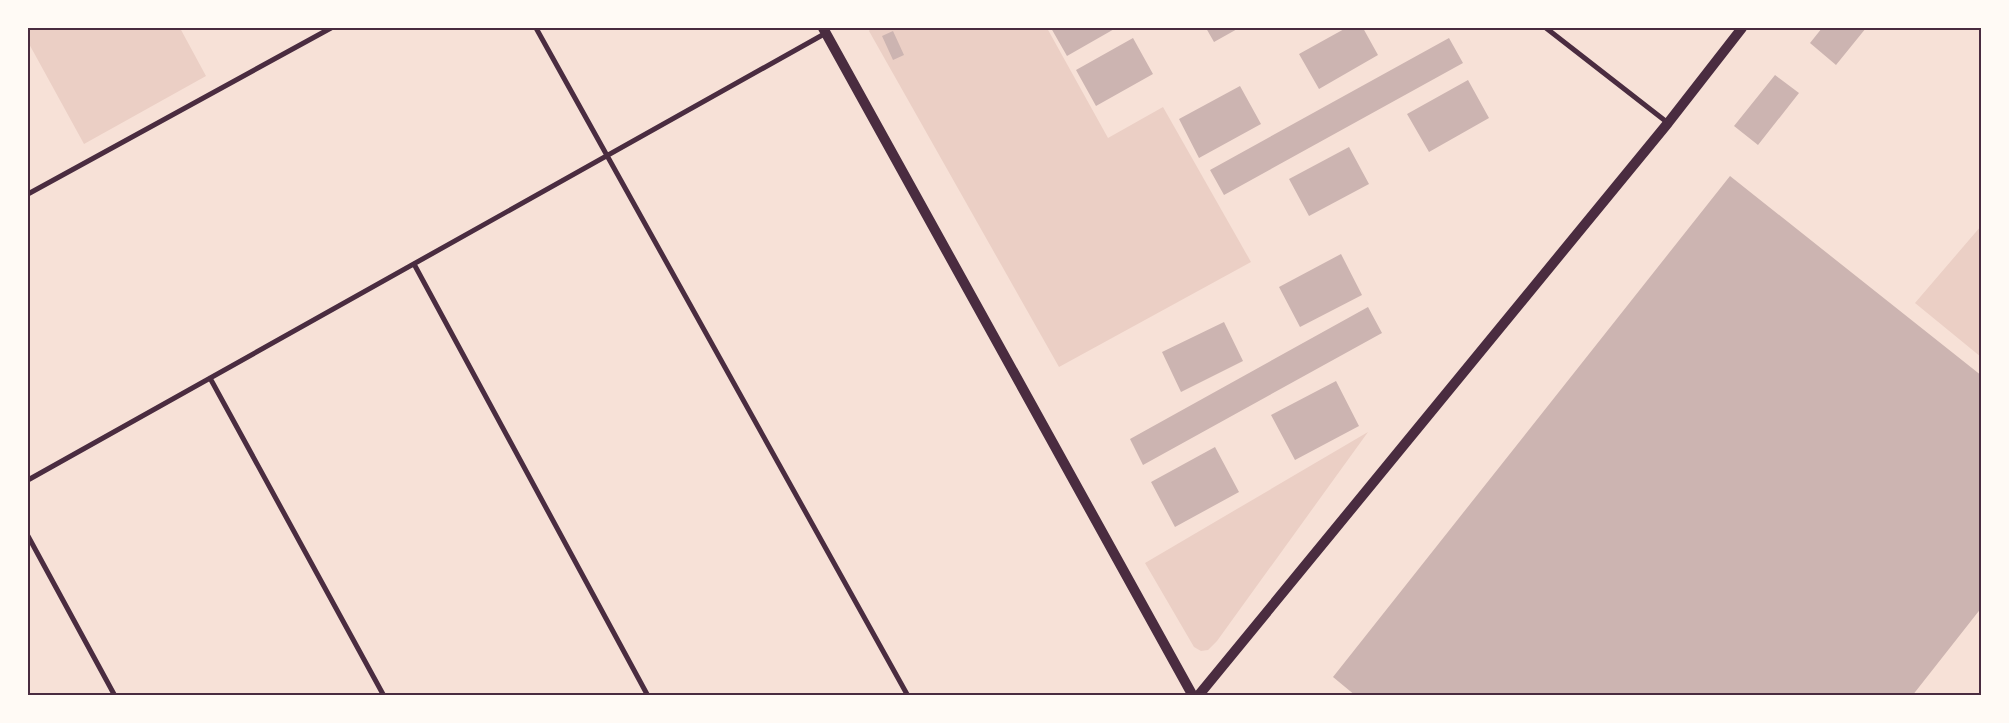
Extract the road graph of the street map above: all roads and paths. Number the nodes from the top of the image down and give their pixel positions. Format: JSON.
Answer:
{"nodes":[{"id":1,"x":331,"y":28,"type":"edge"},
{"id":2,"x":536,"y":28,"type":"edge"},
{"id":3,"x":1546,"y":28,"type":"edge"},
{"id":4,"x":1742,"y":28,"type":"edge"},
{"id":5,"x":825,"y":30,"type":"edge"},
{"id":6,"x":1668,"y":123,"type":"junction"},
{"id":7,"x":607,"y":156,"type":"junction"},
{"id":8,"x":28,"y":194,"type":"edge"},
{"id":9,"x":414,"y":264,"type":"junction"},
{"id":10,"x":210,"y":378,"type":"junction"},
{"id":11,"x":28,"y":480,"type":"edge"},
{"id":12,"x":28,"y":536,"type":"edge"},
{"id":13,"x":116,"y":696,"type":"edge"},
{"id":14,"x":384,"y":696,"type":"edge"},
{"id":15,"x":648,"y":696,"type":"edge"},
{"id":16,"x":908,"y":696,"type":"edge"},
{"id":17,"x":1193,"y":696,"type":"edge"},
{"id":18,"x":1198,"y":696,"type":"edge"}],
"edges":[{"from":1,"to":8,"type":"street"},
{"from":2,"to":7,"type":"street"},
{"from":3,"to":6,"type":"street"},
{"from":4,"to":6,"type":"main road"},
{"from":5,"to":7,"type":"street"},
{"from":5,"to":17,"type":"main road"},
{"from":6,"to":18,"type":"main road"},
{"from":7,"to":9,"type":"street"},
{"from":7,"to":16,"type":"street"},
{"from":9,"to":10,"type":"street"},
{"from":9,"to":15,"type":"street"},
{"from":10,"to":11,"type":"street"},
{"from":10,"to":14,"type":"street"},
{"from":12,"to":13,"type":"street"}]}
